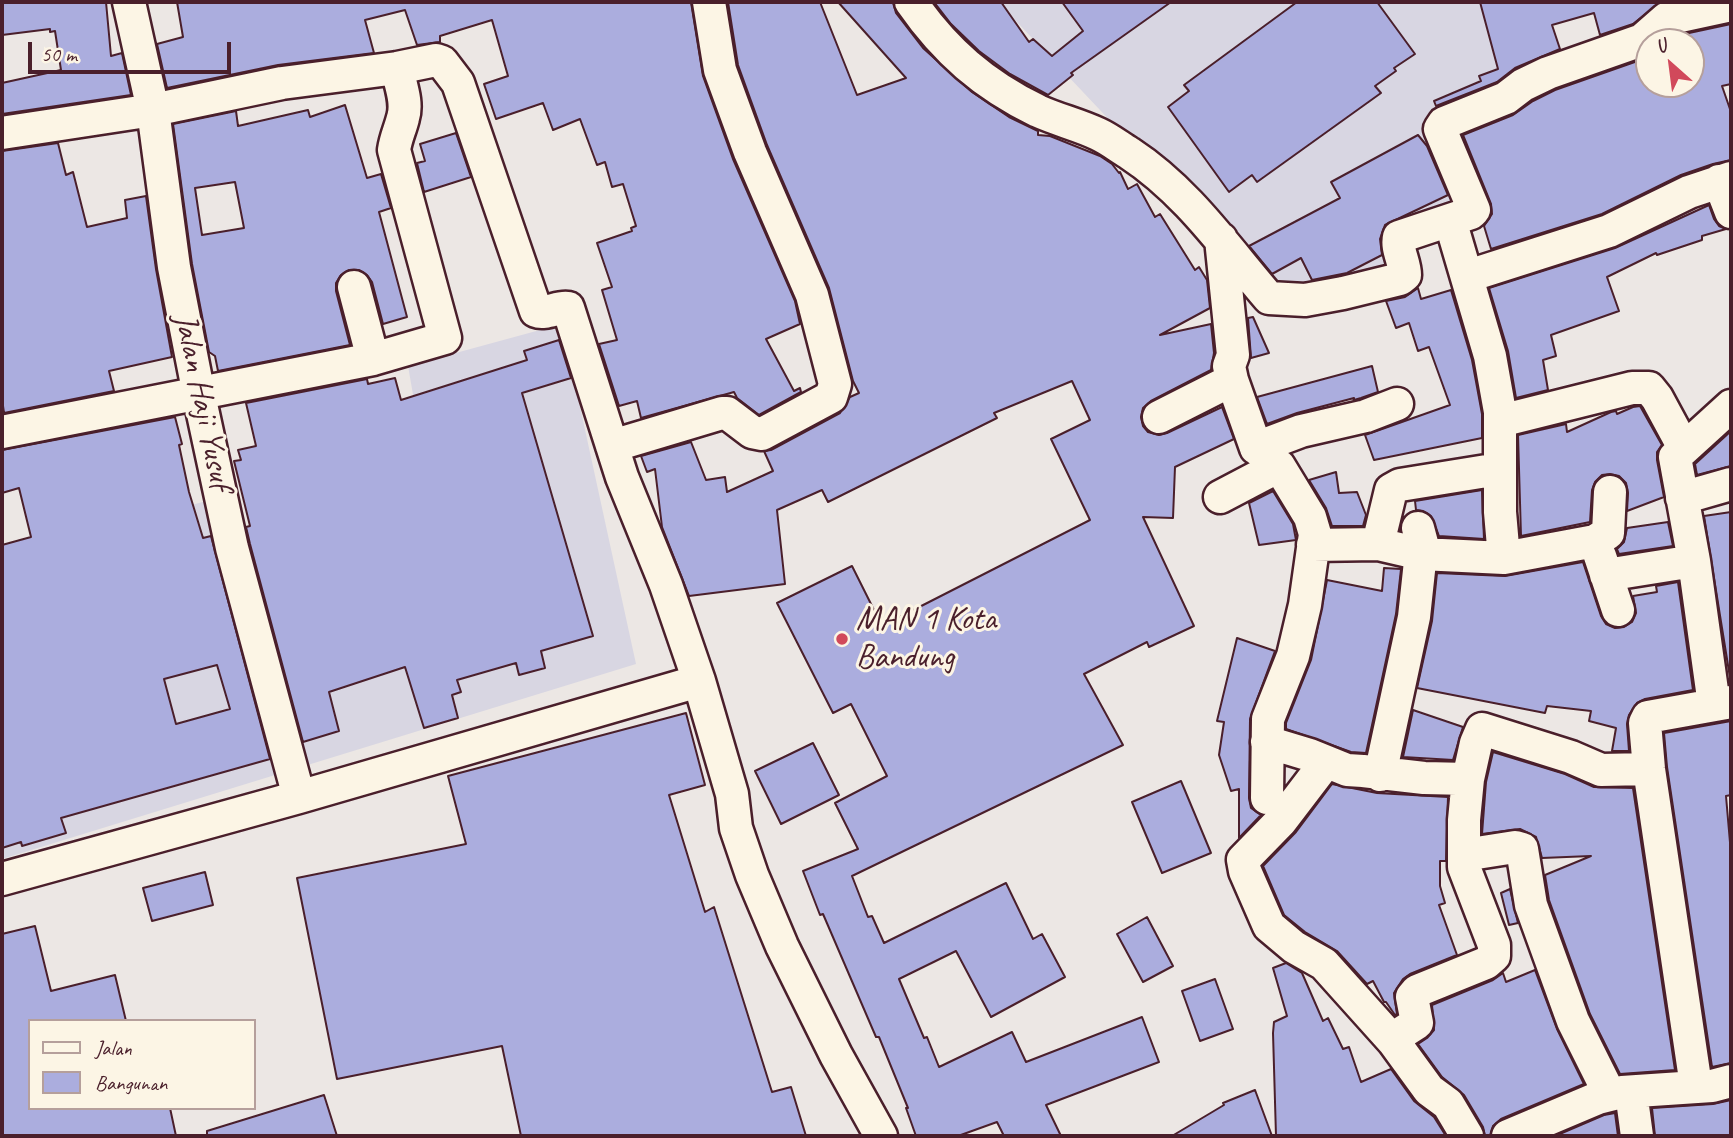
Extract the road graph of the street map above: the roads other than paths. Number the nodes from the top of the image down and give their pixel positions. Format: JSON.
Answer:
{"nodes":[{"id":1,"x":129,"y":2,"type":"edge"},
{"id":2,"x":709,"y":2,"type":"edge"},
{"id":3,"x":911,"y":2,"type":"edge"},
{"id":4,"x":1731,"y":5,"type":"edge"},
{"id":5,"x":397,"y":68,"type":"junction"},
{"id":6,"x":153,"y":110,"type":"junction"},
{"id":7,"x":2,"y":133,"type":"edge"},
{"id":8,"x":1725,"y":179,"type":"edge"},
{"id":9,"x":1731,"y":212,"type":"edge"},
{"id":10,"x":1450,"y":219,"type":"junction"},
{"id":11,"x":1221,"y":239,"type":"junction"},
{"id":12,"x":1468,"y":276,"type":"junction"},
{"id":13,"x":354,"y":287,"type":"dead end"},
{"id":14,"x":373,"y":359,"type":"junction"},
{"id":15,"x":1232,"y":380,"type":"junction"},
{"id":16,"x":199,"y":395,"type":"junction"},
{"id":17,"x":1397,"y":404,"type":"dead end"},
{"id":18,"x":1731,"y":406,"type":"edge"},
{"id":19,"x":1159,"y":417,"type":"dead end"},
{"id":20,"x":1500,"y":421,"type":"junction"},
{"id":21,"x":2,"y":432,"type":"edge"},
{"id":22,"x":612,"y":446,"type":"junction"},
{"id":23,"x":1684,"y":448,"type":"junction"},
{"id":24,"x":1267,"y":457,"type":"junction"},
{"id":25,"x":1499,"y":469,"type":"junction"},
{"id":26,"x":1731,"y":484,"type":"edge"},
{"id":27,"x":1610,"y":492,"type":"dead end"},
{"id":28,"x":1220,"y":497,"type":"dead end"},
{"id":29,"x":1682,"y":498,"type":"junction"},
{"id":30,"x":1420,"y":541,"type":"junction"},
{"id":31,"x":1595,"y":541,"type":"junction"},
{"id":32,"x":1378,"y":544,"type":"junction"},
{"id":33,"x":1313,"y":545,"type":"junction"},
{"id":34,"x":1504,"y":558,"type":"junction"},
{"id":35,"x":1694,"y":561,"type":"junction"},
{"id":36,"x":1606,"y":575,"type":"junction"},
{"id":37,"x":1618,"y":610,"type":"dead end"},
{"id":38,"x":699,"y":681,"type":"junction"},
{"id":39,"x":1723,"y":704,"type":"edge"},
{"id":40,"x":1267,"y":742,"type":"junction"},
{"id":41,"x":1326,"y":762,"type":"junction"},
{"id":42,"x":1649,"y":769,"type":"junction"},
{"id":43,"x":1380,"y":775,"type":"junction"},
{"id":44,"x":1468,"y":779,"type":"junction"},
{"id":45,"x":299,"y":797,"type":"junction"},
{"id":46,"x":1267,"y":798,"type":"dead end"},
{"id":47,"x":1464,"y":855,"type":"junction"},
{"id":48,"x":2,"y":879,"type":"edge"},
{"id":49,"x":1392,"y":1039,"type":"junction"},
{"id":50,"x":1731,"y":1081,"type":"edge"},
{"id":51,"x":1696,"y":1086,"type":"junction"},
{"id":52,"x":1620,"y":1093,"type":"junction"},
{"id":53,"x":881,"y":1136,"type":"edge"},
{"id":54,"x":1467,"y":1136,"type":"edge"},
{"id":55,"x":1508,"y":1136,"type":"edge"},
{"id":56,"x":1637,"y":1136,"type":"edge"}],
"edges":[{"from":1,"to":6,"type":"street","name":"Jalan Haji Yusuf"},
{"from":2,"to":22,"type":"street"},
{"from":3,"to":11,"type":"street"},
{"from":4,"to":10,"type":"street"},
{"from":5,"to":6,"type":"street"},
{"from":5,"to":14,"type":"street"},
{"from":5,"to":22,"type":"street"},
{"from":6,"to":7,"type":"street"},
{"from":6,"to":16,"type":"street","name":"Jalan Haji Yusuf"},
{"from":8,"to":9,"type":"street"},
{"from":8,"to":12,"type":"street"},
{"from":10,"to":11,"type":"street"},
{"from":10,"to":12,"type":"street"},
{"from":11,"to":15,"type":"street"},
{"from":12,"to":20,"type":"street"},
{"from":13,"to":14,"type":"street"},
{"from":14,"to":16,"type":"street"},
{"from":15,"to":19,"type":"street"},
{"from":15,"to":24,"type":"street"},
{"from":16,"to":21,"type":"street"},
{"from":16,"to":45,"type":"street","name":"Jalan Haji Yusuf"},
{"from":17,"to":24,"type":"street"},
{"from":18,"to":23,"type":"street"},
{"from":20,"to":23,"type":"street"},
{"from":20,"to":25,"type":"street"},
{"from":22,"to":38,"type":"street"},
{"from":23,"to":29,"type":"street"},
{"from":24,"to":28,"type":"street"},
{"from":24,"to":33,"type":"street"},
{"from":25,"to":32,"type":"street"},
{"from":25,"to":34,"type":"street"},
{"from":26,"to":29,"type":"street"},
{"from":27,"to":31,"type":"street"},
{"from":29,"to":35,"type":"street"},
{"from":30,"to":32,"type":"street"},
{"from":30,"to":34,"type":"street"},
{"from":30,"to":43,"type":"street"},
{"from":31,"to":34,"type":"street"},
{"from":31,"to":36,"type":"street"},
{"from":32,"to":33,"type":"street"},
{"from":33,"to":40,"type":"street"},
{"from":35,"to":36,"type":"street"},
{"from":35,"to":39,"type":"street"},
{"from":36,"to":37,"type":"street"},
{"from":38,"to":45,"type":"street"},
{"from":38,"to":53,"type":"street"},
{"from":39,"to":42,"type":"street"},
{"from":40,"to":41,"type":"street"},
{"from":40,"to":46,"type":"street"},
{"from":41,"to":43,"type":"street"},
{"from":41,"to":49,"type":"street"},
{"from":42,"to":44,"type":"street"},
{"from":42,"to":51,"type":"street"},
{"from":43,"to":44,"type":"street"},
{"from":44,"to":47,"type":"street"},
{"from":45,"to":48,"type":"street"},
{"from":47,"to":49,"type":"street"},
{"from":47,"to":52,"type":"street"},
{"from":49,"to":54,"type":"street"},
{"from":50,"to":51,"type":"street"},
{"from":51,"to":52,"type":"street"},
{"from":52,"to":55,"type":"street"},
{"from":52,"to":56,"type":"street"}]}
